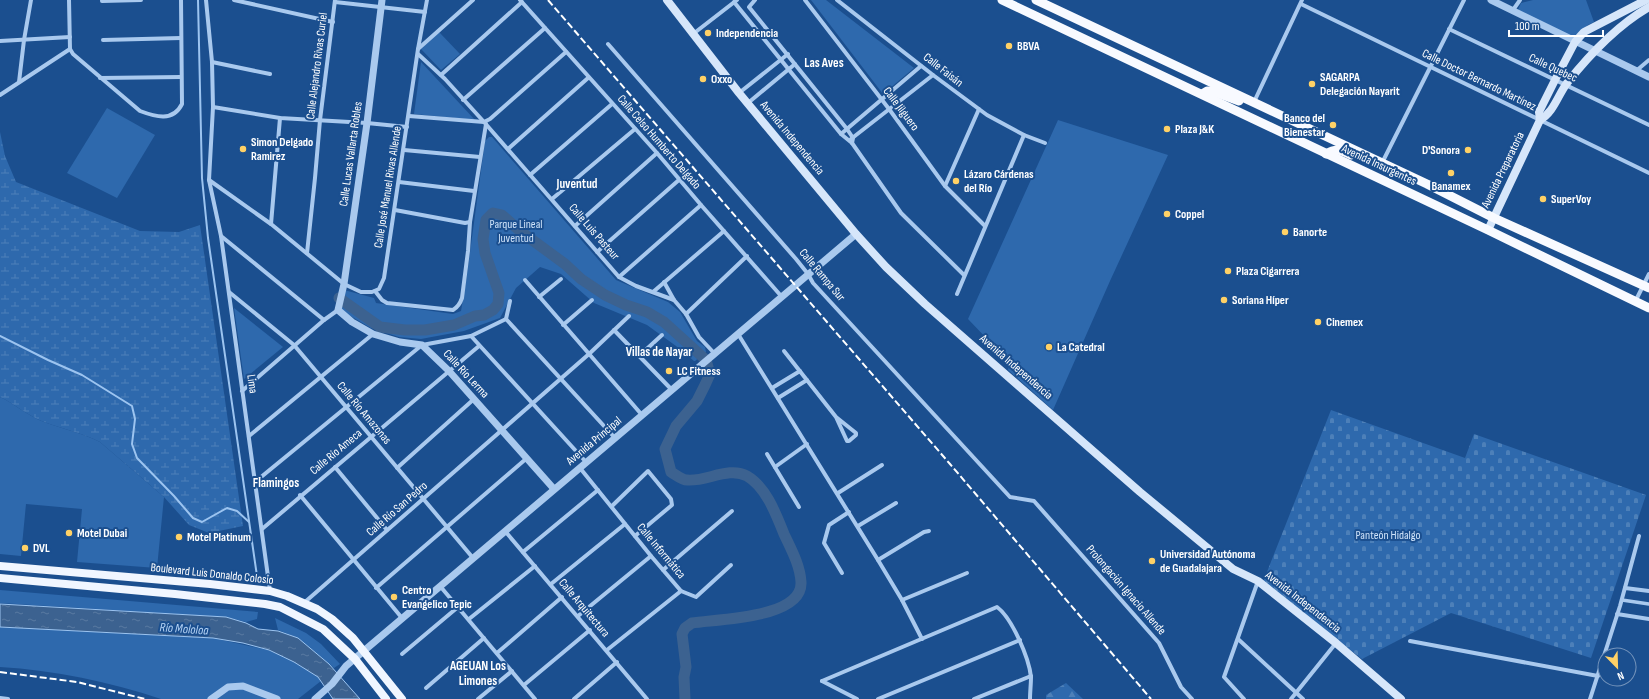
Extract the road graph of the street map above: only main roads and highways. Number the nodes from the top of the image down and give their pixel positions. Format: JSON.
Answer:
{"nodes":[{"id":1,"x":667,"y":0,"type":"edge"},
{"id":2,"x":1002,"y":0,"type":"edge"},
{"id":3,"x":1036,"y":0,"type":"edge"},
{"id":4,"x":1644,"y":4,"type":"edge"},
{"id":5,"x":1104,"y":32,"type":"junction"},
{"id":6,"x":1098,"y":45,"type":"junction"},
{"id":7,"x":1185,"y":69,"type":"junction"},
{"id":8,"x":1178,"y":83,"type":"junction"},
{"id":9,"x":1202,"y":94,"type":"junction"},
{"id":10,"x":1254,"y":102,"type":"junction"},
{"id":11,"x":1540,"y":120,"type":"junction"},
{"id":12,"x":1332,"y":140,"type":"junction"},
{"id":13,"x":1326,"y":154,"type":"junction"},
{"id":14,"x":1403,"y":174,"type":"junction"},
{"id":15,"x":1494,"y":218,"type":"junction"},
{"id":16,"x":1488,"y":230,"type":"junction"},
{"id":17,"x":1646,"y":287,"type":"edge"},
{"id":18,"x":1649,"y":308,"type":"edge"},
{"id":19,"x":0,"y":566,"type":"edge"},
{"id":20,"x":50,"y":570,"type":"junction"},
{"id":21,"x":84,"y":574,"type":"junction"},
{"id":22,"x":0,"y":578,"type":"edge"},
{"id":23,"x":12,"y":579,"type":"junction"},
{"id":24,"x":54,"y":583,"type":"junction"},
{"id":25,"x":386,"y":699,"type":"edge"},
{"id":26,"x":402,"y":699,"type":"edge"},
{"id":27,"x":1401,"y":699,"type":"edge"}],
"edges":[{"from":1,"to":27,"type":"main road","name":"Avenida Independencia"},
{"from":2,"to":6,"type":"highway","name":"Avenida Insurgentes"},
{"from":3,"to":5,"type":"highway","name":"Avenida Insurgentes"},
{"from":4,"to":11,"type":"main road","name":"Avenida Preparatoria"},
{"from":4,"to":11,"type":"main road","name":"Avenida Preparatoria"},
{"from":5,"to":6,"type":"highway"},
{"from":5,"to":7,"type":"highway","name":"Avenida Insurgentes"},
{"from":6,"to":8,"type":"highway","name":"Avenida Insurgentes"},
{"from":7,"to":8,"type":"highway"},
{"from":7,"to":10,"type":"highway","name":"Avenida Insurgentes"},
{"from":8,"to":9,"type":"highway","name":"Avenida Insurgentes"},
{"from":9,"to":10,"type":"highway"},
{"from":9,"to":13,"type":"highway","name":"Avenida Insurgentes"},
{"from":10,"to":12,"type":"highway","name":"Avenida Insurgentes"},
{"from":11,"to":15,"type":"main road","name":"Avenida Preparatoria"},
{"from":12,"to":13,"type":"highway"},
{"from":12,"to":14,"type":"highway","name":"Avenida Insurgentes"},
{"from":13,"to":14,"type":"highway"},
{"from":13,"to":16,"type":"highway","name":"Avenida Insurgentes"},
{"from":14,"to":15,"type":"highway","name":"Avenida Insurgentes"},
{"from":15,"to":16,"type":"main road","name":"Avenida Preparatoria"},
{"from":15,"to":17,"type":"highway","name":"Avenida Insurgentes"},
{"from":16,"to":18,"type":"highway","name":"Avenida Insurgentes"},
{"from":19,"to":20,"type":"main road","name":"Boulevard Luis Donaldo Colosio"},
{"from":20,"to":21,"type":"main road","name":"Boulevard Luis Donaldo Colosio"},
{"from":20,"to":23,"type":"main road"},
{"from":21,"to":24,"type":"main road"},
{"from":21,"to":26,"type":"main road","name":"Boulevard Luis Donaldo Colosio"},
{"from":22,"to":23,"type":"main road","name":"Boulevard Luis Donaldo Colosio"},
{"from":23,"to":24,"type":"main road","name":"Boulevard Luis Donaldo Colosio"},
{"from":24,"to":25,"type":"main road","name":"Boulevard Luis Donaldo Colosio"}]}
